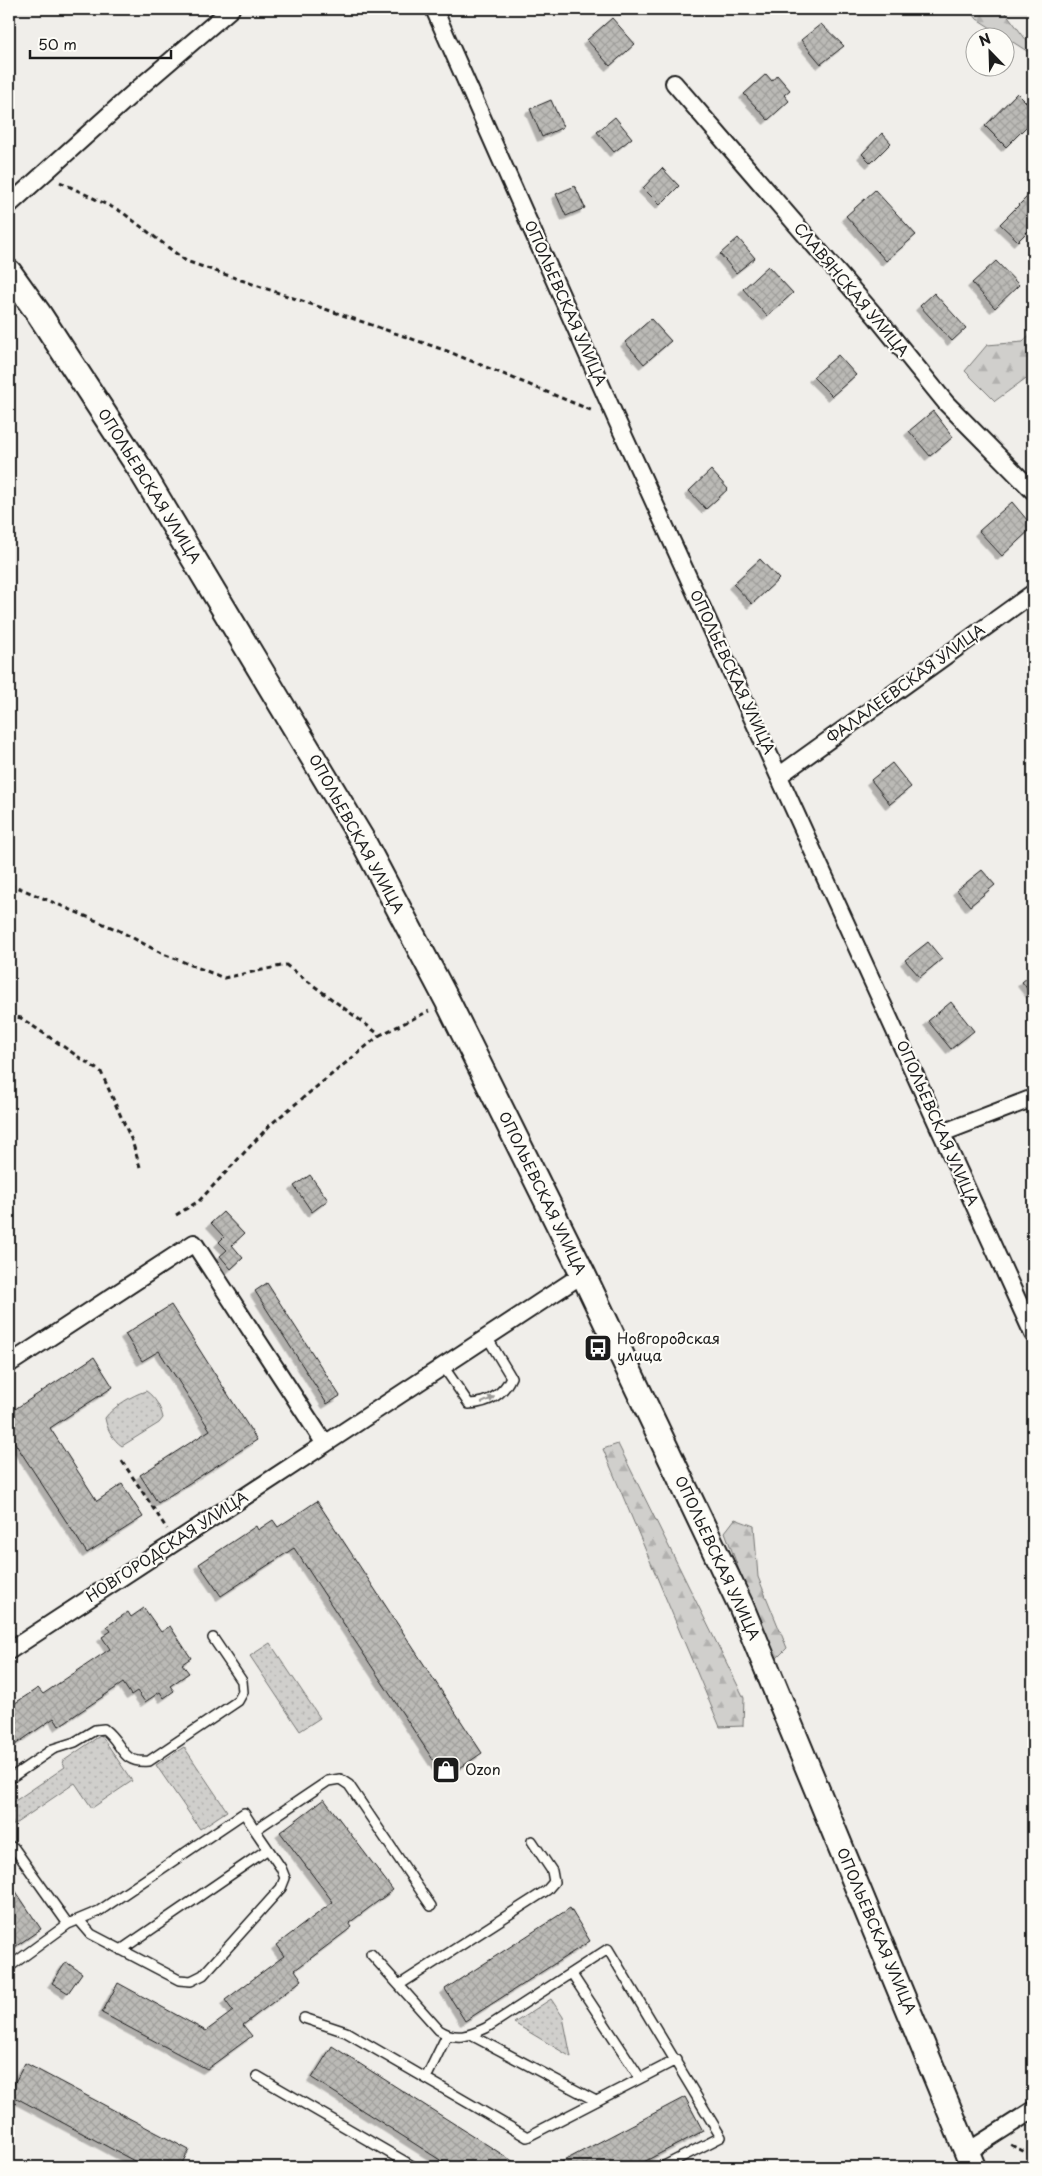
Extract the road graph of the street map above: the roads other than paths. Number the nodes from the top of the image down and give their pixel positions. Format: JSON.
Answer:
{"nodes":[{"id":1,"x":231,"y":9,"type":"edge"},
{"id":2,"x":434,"y":9,"type":"edge"},
{"id":3,"x":674,"y":83,"type":"dead end"},
{"id":4,"x":9,"y":205,"type":"edge"},
{"id":5,"x":9,"y":272,"type":"edge"},
{"id":6,"x":1033,"y":491,"type":"edge"},
{"id":7,"x":1033,"y":593,"type":"edge"},
{"id":8,"x":780,"y":775,"type":"junction"},
{"id":9,"x":1033,"y":1098,"type":"edge"},
{"id":10,"x":942,"y":1132,"type":"junction"},
{"id":11,"x":583,"y":1274,"type":"junction"},
{"id":12,"x":1033,"y":1334,"type":"edge"},
{"id":13,"x":487,"y":1337,"type":"junction"},
{"id":14,"x":9,"y":1364,"type":"edge"},
{"id":15,"x":443,"y":1366,"type":"junction"},
{"id":16,"x":325,"y":1444,"type":"junction"},
{"id":17,"x":213,"y":1638,"type":"dead end"},
{"id":18,"x":9,"y":1651,"type":"edge"},
{"id":19,"x":9,"y":1779,"type":"edge"},
{"id":20,"x":255,"y":1830,"type":"junction"},
{"id":21,"x":532,"y":1840,"type":"dead end"},
{"id":22,"x":9,"y":1846,"type":"edge"},
{"id":23,"x":268,"y":1849,"type":"junction"},
{"id":24,"x":431,"y":1906,"type":"dead end"},
{"id":25,"x":79,"y":1920,"type":"junction"},
{"id":26,"x":68,"y":1924,"type":"junction"},
{"id":27,"x":121,"y":1950,"type":"junction"},
{"id":28,"x":371,"y":1954,"type":"dead end"},
{"id":29,"x":9,"y":1967,"type":"edge"},
{"id":30,"x":571,"y":1973,"type":"junction"},
{"id":31,"x":399,"y":1985,"type":"junction"},
{"id":32,"x":304,"y":2018,"type":"dead end"},
{"id":33,"x":447,"y":2035,"type":"junction"},
{"id":34,"x":471,"y":2035,"type":"junction"},
{"id":35,"x":676,"y":2060,"type":"junction"},
{"id":36,"x":257,"y":2076,"type":"dead end"},
{"id":37,"x":426,"y":2078,"type":"junction"},
{"id":38,"x":640,"y":2078,"type":"junction"},
{"id":39,"x":596,"y":2101,"type":"junction"},
{"id":40,"x":1033,"y":2110,"type":"edge"},
{"id":41,"x":970,"y":2160,"type":"edge"},
{"id":42,"x":414,"y":2167,"type":"edge"},
{"id":43,"x":662,"y":2167,"type":"edge"}],
"edges":[{"from":1,"to":4,"type":"street"},
{"from":2,"to":8,"type":"street","name":"ОПОЛЬЕВСКАЯ УЛИЦА"},
{"from":3,"to":6,"type":"street","name":"СЛАВЯНСКАЯ УЛИЦА"},
{"from":5,"to":11,"type":"street","name":"ОПОЛЬЕВСКАЯ УЛИЦА"},
{"from":7,"to":8,"type":"street","name":"ФАЛАЛЕЕВСКАЯ УЛИЦА"},
{"from":8,"to":10,"type":"street","name":"ОПОЛЬЕВСКАЯ УЛИЦА"},
{"from":9,"to":10,"type":"street"},
{"from":10,"to":12,"type":"street","name":"ОПОЛЬЕВСКАЯ УЛИЦА"},
{"from":11,"to":13,"type":"street","name":"НОВГОРОДСКАЯ УЛИЦА"},
{"from":11,"to":41,"type":"street","name":"ОПОЛЬЕВСКАЯ УЛИЦА"},
{"from":13,"to":15,"type":"street","name":"НОВГОРОДСКАЯ УЛИЦА"},
{"from":15,"to":13,"type":"lane","one_way":true},
{"from":14,"to":16,"type":"street"},
{"from":15,"to":16,"type":"street","name":"НОВГОРОДСКАЯ УЛИЦА"},
{"from":16,"to":18,"type":"street","name":"НОВГОРОДСКАЯ УЛИЦА"},
{"from":17,"to":19,"type":"lane"},
{"from":20,"to":23,"type":"lane"},
{"from":20,"to":24,"type":"lane"},
{"from":20,"to":25,"type":"lane"},
{"from":21,"to":31,"type":"lane"},
{"from":22,"to":26,"type":"lane"},
{"from":23,"to":27,"type":"lane"},
{"from":23,"to":27,"type":"lane"},
{"from":25,"to":26,"type":"lane"},
{"from":25,"to":27,"type":"lane"},
{"from":26,"to":29,"type":"lane"},
{"from":28,"to":31,"type":"lane"},
{"from":30,"to":34,"type":"lane"},
{"from":30,"to":35,"type":"lane"},
{"from":30,"to":38,"type":"lane"},
{"from":31,"to":33,"type":"lane"},
{"from":32,"to":37,"type":"lane"},
{"from":33,"to":34,"type":"lane"},
{"from":33,"to":37,"type":"lane"},
{"from":34,"to":39,"type":"lane"},
{"from":35,"to":38,"type":"lane"},
{"from":35,"to":43,"type":"lane"},
{"from":36,"to":42,"type":"lane"},
{"from":37,"to":39,"type":"lane"},
{"from":38,"to":39,"type":"lane"},
{"from":40,"to":41,"type":"street"}]}
